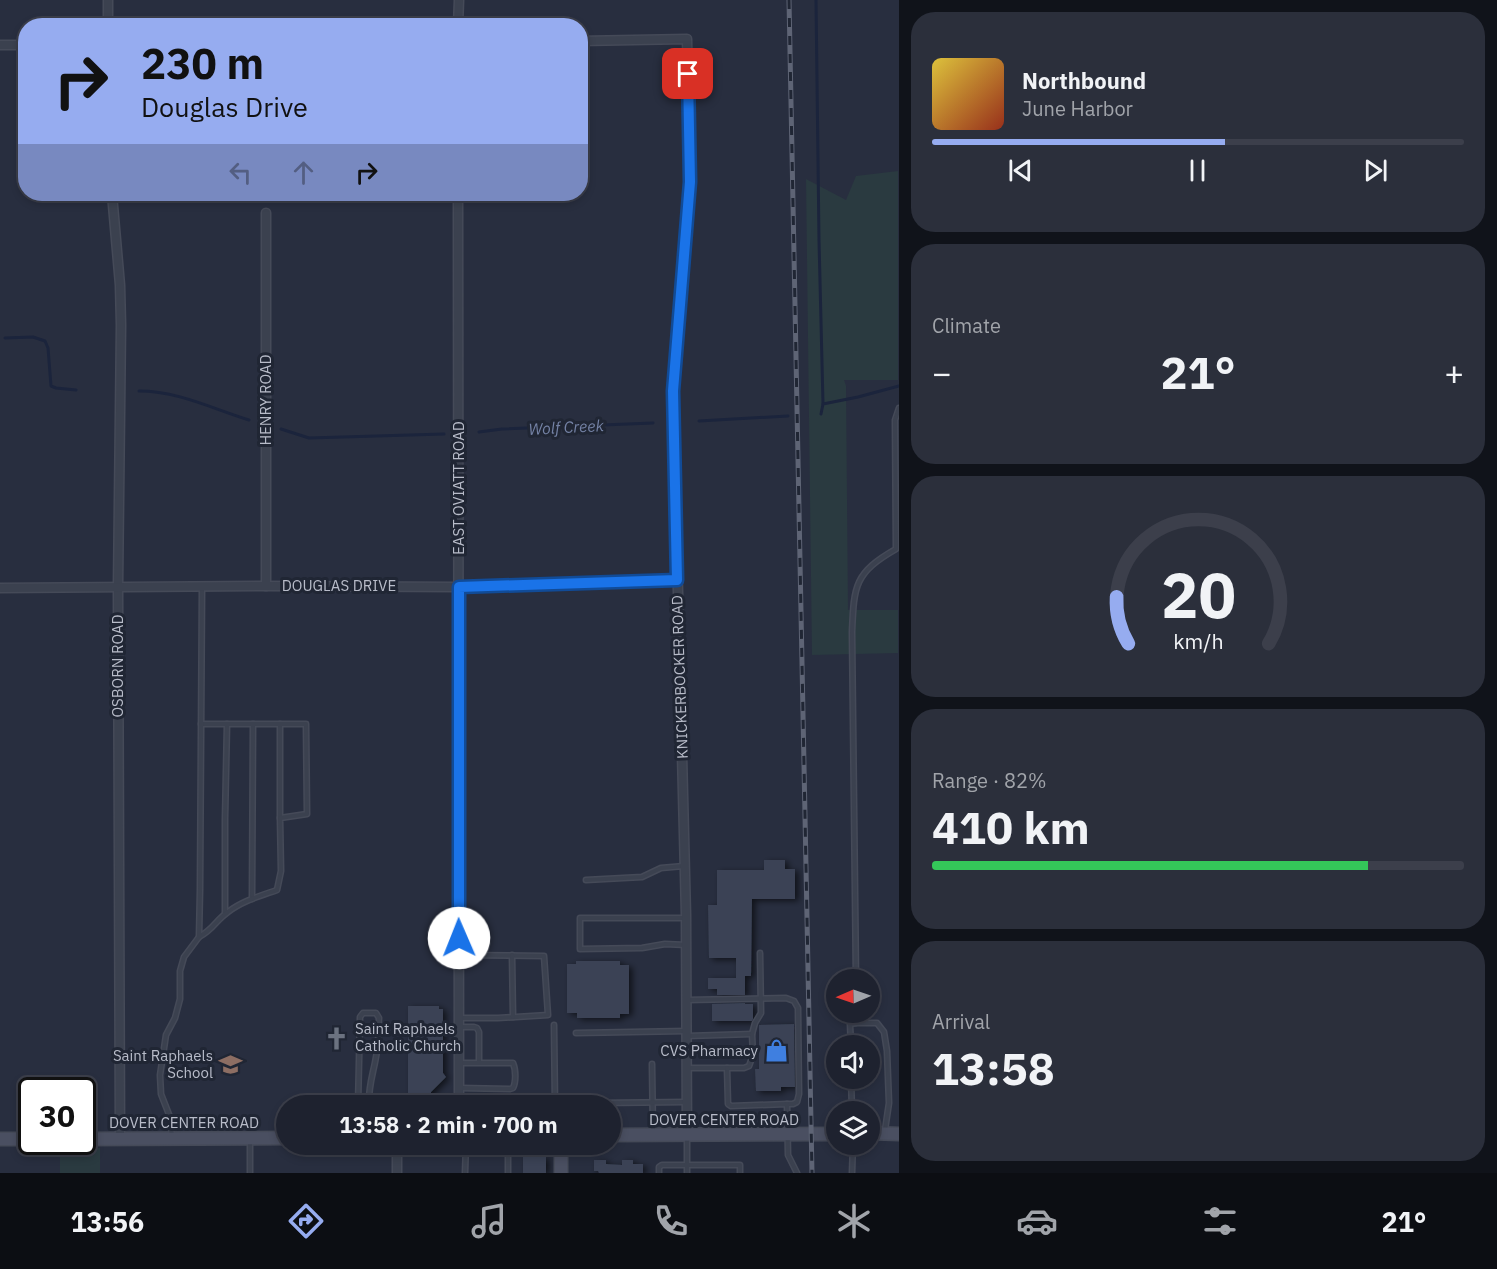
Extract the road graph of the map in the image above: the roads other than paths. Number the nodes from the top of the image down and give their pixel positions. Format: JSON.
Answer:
{"nodes":[{"id":1,"x":108,"y":0,"type":"edge"},
{"id":2,"x":459,"y":0,"type":"edge"},
{"id":3,"x":108,"y":18,"type":"edge"},
{"id":4,"x":458,"y":18,"type":"edge"},
{"id":5,"x":588,"y":41,"type":"edge"},
{"id":6,"x":0,"y":45,"type":"edge"},
{"id":7,"x":18,"y":45,"type":"edge"},
{"id":8,"x":112,"y":201,"type":"edge"},
{"id":9,"x":458,"y":201,"type":"edge"},
{"id":10,"x":266,"y":213,"type":"dead end"},
{"id":11,"x":898,"y":408,"type":"edge"},
{"id":12,"x":677,"y":580,"type":"junction"},
{"id":13,"x":202,"y":586,"type":"junction"},
{"id":14,"x":266,"y":586,"type":"junction"},
{"id":15,"x":459,"y":587,"type":"junction"},
{"id":16,"x":0,"y":588,"type":"edge"},
{"id":17,"x":118,"y":588,"type":"junction"},
{"id":18,"x":201,"y":724,"type":"junction"},
{"id":19,"x":226,"y":724,"type":"junction"},
{"id":20,"x":253,"y":724,"type":"junction"},
{"id":21,"x":280,"y":724,"type":"junction"},
{"id":22,"x":280,"y":818,"type":"junction"},
{"id":23,"x":685,"y":866,"type":"junction"},
{"id":24,"x":586,"y":880,"type":"dead end"},
{"id":25,"x":252,"y":899,"type":"junction"},
{"id":26,"x":225,"y":913,"type":"junction"},
{"id":27,"x":686,"y":918,"type":"junction"},
{"id":28,"x":198,"y":937,"type":"junction"},
{"id":29,"x":686,"y":945,"type":"junction"},
{"id":30,"x":760,"y":953,"type":"dead end"},
{"id":31,"x":459,"y":954,"type":"junction"},
{"id":32,"x":512,"y":954,"type":"junction"},
{"id":33,"x":856,"y":969,"type":"edge"},
{"id":34,"x":760,"y":999,"type":"junction"},
{"id":35,"x":687,"y":1000,"type":"junction"},
{"id":36,"x":513,"y":1017,"type":"junction"},
{"id":37,"x":459,"y":1022,"type":"junction"},
{"id":38,"x":856,"y":1023,"type":"edge"},
{"id":39,"x":877,"y":1023,"type":"edge"},
{"id":40,"x":554,"y":1025,"type":"dead end"},
{"id":41,"x":576,"y":1034,"type":"dead end"},
{"id":42,"x":687,"y":1034,"type":"junction"},
{"id":43,"x":752,"y":1034,"type":"junction"},
{"id":44,"x":850,"y":1035,"type":"edge"},
{"id":45,"x":459,"y":1062,"type":"junction"},
{"id":46,"x":478,"y":1062,"type":"junction"},
{"id":47,"x":652,"y":1065,"type":"dead end"},
{"id":48,"x":687,"y":1068,"type":"junction"},
{"id":49,"x":727,"y":1068,"type":"junction"},
{"id":50,"x":459,"y":1088,"type":"junction"},
{"id":51,"x":358,"y":1095,"type":"edge"},
{"id":52,"x":368,"y":1095,"type":"edge"},
{"id":53,"x":459,"y":1095,"type":"edge"},
{"id":54,"x":555,"y":1095,"type":"edge"},
{"id":55,"x":652,"y":1102,"type":"junction"},
{"id":56,"x":687,"y":1102,"type":"junction"},
{"id":57,"x":621,"y":1103,"type":"edge"},
{"id":58,"x":787,"y":1104,"type":"junction"},
{"id":59,"x":826,"y":1134,"type":"edge"},
{"id":60,"x":880,"y":1134,"type":"edge"},
{"id":61,"x":885,"y":1134,"type":"junction"},
{"id":62,"x":898,"y":1134,"type":"edge"},
{"id":63,"x":621,"y":1135,"type":"edge"},
{"id":64,"x":654,"y":1135,"type":"junction"},
{"id":65,"x":687,"y":1135,"type":"junction"},
{"id":66,"x":788,"y":1135,"type":"junction"},
{"id":67,"x":120,"y":1138,"type":"junction"},
{"id":68,"x":172,"y":1138,"type":"junction"},
{"id":69,"x":250,"y":1138,"type":"junction"},
{"id":70,"x":276,"y":1138,"type":"edge"},
{"id":71,"x":0,"y":1139,"type":"edge"},
{"id":72,"x":18,"y":1139,"type":"edge"},
{"id":73,"x":96,"y":1139,"type":"edge"},
{"id":74,"x":397,"y":1155,"type":"edge"},
{"id":75,"x":466,"y":1155,"type":"edge"},
{"id":76,"x":508,"y":1155,"type":"edge"},
{"id":77,"x":561,"y":1155,"type":"edge"},
{"id":78,"x":853,"y":1155,"type":"edge"},
{"id":79,"x":687,"y":1165,"type":"junction"},
{"id":80,"x":712,"y":1165,"type":"junction"},
{"id":81,"x":250,"y":1173,"type":"edge"},
{"id":82,"x":397,"y":1173,"type":"edge"},
{"id":83,"x":465,"y":1173,"type":"edge"},
{"id":84,"x":508,"y":1173,"type":"edge"},
{"id":85,"x":561,"y":1173,"type":"edge"},
{"id":86,"x":659,"y":1173,"type":"edge"},
{"id":87,"x":687,"y":1173,"type":"edge"},
{"id":88,"x":712,"y":1173,"type":"edge"},
{"id":89,"x":740,"y":1173,"type":"edge"},
{"id":90,"x":797,"y":1173,"type":"edge"},
{"id":91,"x":852,"y":1173,"type":"edge"}],
"edges":[{"from":1,"to":3,"type":"street"},
{"from":2,"to":4,"type":"street"},
{"from":5,"to":12,"type":"street","name":"KNICKERBOCKER ROAD"},
{"from":6,"to":7,"type":"street"},
{"from":8,"to":17,"type":"street","name":"OSBORN ROAD"},
{"from":9,"to":15,"type":"street","name":"EAST OVIATT ROAD"},
{"from":10,"to":14,"type":"street","name":"HENRY ROAD"},
{"from":11,"to":33,"type":"lane"},
{"from":12,"to":15,"type":"street","name":"DOUGLAS DRIVE"},
{"from":12,"to":23,"type":"street","name":"KNICKERBOCKER ROAD"},
{"from":13,"to":14,"type":"street","name":"DOUGLAS DRIVE"},
{"from":13,"to":17,"type":"street","name":"DOUGLAS DRIVE"},
{"from":13,"to":18,"type":"lane"},
{"from":14,"to":15,"type":"street","name":"DOUGLAS DRIVE"},
{"from":15,"to":31,"type":"street","name":"EAST OVIATT ROAD"},
{"from":16,"to":17,"type":"street","name":"DOUGLAS DRIVE"},
{"from":17,"to":67,"type":"street","name":"OSBORN ROAD"},
{"from":18,"to":19,"type":"lane"},
{"from":18,"to":28,"type":"lane"},
{"from":19,"to":20,"type":"lane"},
{"from":19,"to":26,"type":"lane"},
{"from":20,"to":21,"type":"lane"},
{"from":20,"to":25,"type":"lane"},
{"from":21,"to":22,"type":"lane"},
{"from":21,"to":22,"type":"lane"},
{"from":22,"to":25,"type":"lane"},
{"from":23,"to":24,"type":"lane"},
{"from":23,"to":27,"type":"street","name":"KNICKERBOCKER ROAD"},
{"from":25,"to":26,"type":"lane"},
{"from":26,"to":28,"type":"lane"},
{"from":27,"to":29,"type":"street","name":"KNICKERBOCKER ROAD"},
{"from":27,"to":29,"type":"lane"},
{"from":28,"to":68,"type":"lane"},
{"from":29,"to":35,"type":"street","name":"KNICKERBOCKER ROAD"},
{"from":30,"to":34,"type":"lane"},
{"from":31,"to":32,"type":"lane"},
{"from":31,"to":37,"type":"street","name":"EAST OVIATT ROAD"},
{"from":32,"to":36,"type":"lane"},
{"from":32,"to":36,"type":"lane"},
{"from":34,"to":35,"type":"lane"},
{"from":34,"to":43,"type":"lane"},
{"from":34,"to":58,"type":"lane"},
{"from":35,"to":42,"type":"street","name":"KNICKERBOCKER ROAD"},
{"from":36,"to":37,"type":"lane"},
{"from":37,"to":45,"type":"street","name":"EAST OVIATT ROAD"},
{"from":37,"to":46,"type":"lane"},
{"from":38,"to":44,"type":"lane"},
{"from":39,"to":61,"type":"lane"},
{"from":40,"to":54,"type":"lane"},
{"from":41,"to":42,"type":"lane"},
{"from":42,"to":43,"type":"lane"},
{"from":42,"to":48,"type":"street","name":"KNICKERBOCKER ROAD"},
{"from":43,"to":49,"type":"lane"},
{"from":45,"to":46,"type":"lane"},
{"from":45,"to":50,"type":"street","name":"EAST OVIATT ROAD"},
{"from":46,"to":50,"type":"lane"},
{"from":47,"to":55,"type":"lane"},
{"from":48,"to":49,"type":"lane"},
{"from":48,"to":56,"type":"street","name":"KNICKERBOCKER ROAD"},
{"from":49,"to":58,"type":"lane"},
{"from":50,"to":53,"type":"street","name":"EAST OVIATT ROAD"},
{"from":51,"to":52,"type":"lane"},
{"from":55,"to":56,"type":"lane"},
{"from":55,"to":57,"type":"lane"},
{"from":55,"to":64,"type":"lane"},
{"from":56,"to":65,"type":"street","name":"KNICKERBOCKER ROAD"},
{"from":58,"to":66,"type":"lane"},
{"from":59,"to":66,"type":"street","name":"DOVER CENTER ROAD"},
{"from":60,"to":61,"type":"street"},
{"from":61,"to":62,"type":"street"},
{"from":63,"to":64,"type":"street","name":"DOVER CENTER ROAD"},
{"from":64,"to":65,"type":"street","name":"DOVER CENTER ROAD"},
{"from":65,"to":66,"type":"street","name":"DOVER CENTER ROAD"},
{"from":65,"to":79,"type":"lane"},
{"from":66,"to":90,"type":"lane"},
{"from":67,"to":68,"type":"street","name":"DOVER CENTER ROAD"},
{"from":67,"to":73,"type":"street","name":"DOVER CENTER ROAD"},
{"from":68,"to":69,"type":"street","name":"DOVER CENTER ROAD"},
{"from":69,"to":70,"type":"street","name":"DOVER CENTER ROAD"},
{"from":69,"to":81,"type":"lane"},
{"from":71,"to":72,"type":"street"},
{"from":74,"to":82,"type":"street"},
{"from":75,"to":83,"type":"lane"},
{"from":76,"to":84,"type":"lane"},
{"from":77,"to":85,"type":"street"},
{"from":78,"to":91,"type":"lane"},
{"from":79,"to":80,"type":"lane"},
{"from":79,"to":86,"type":"lane"},
{"from":79,"to":87,"type":"lane"},
{"from":80,"to":88,"type":"lane"},
{"from":80,"to":89,"type":"lane"}]}
